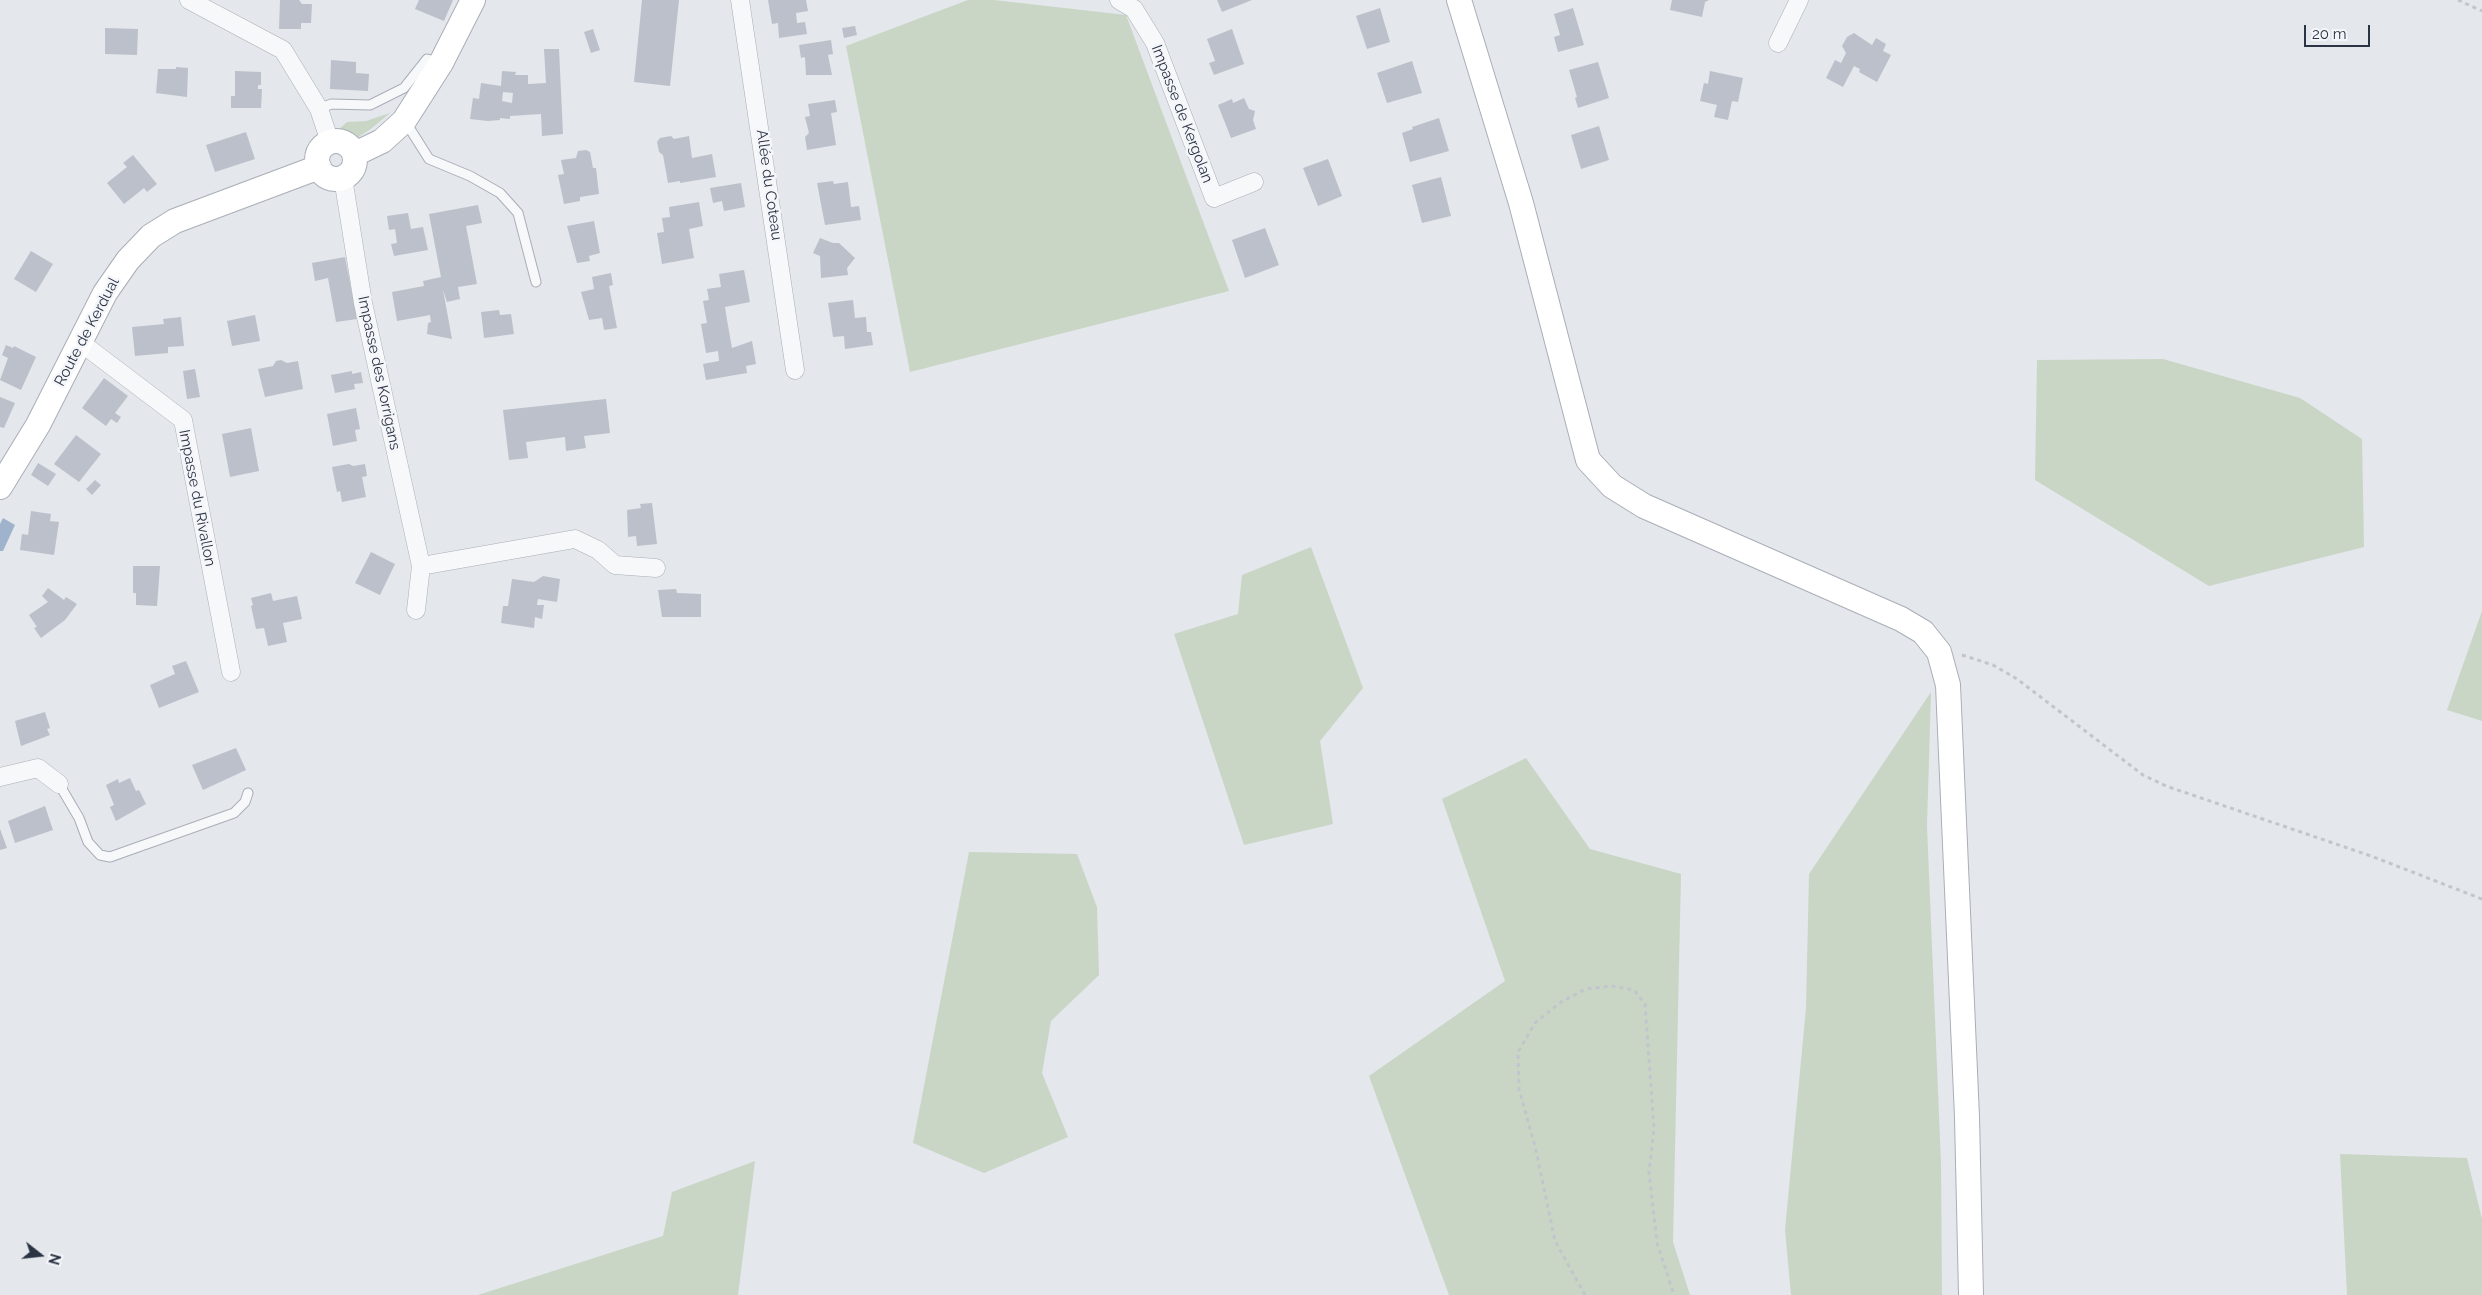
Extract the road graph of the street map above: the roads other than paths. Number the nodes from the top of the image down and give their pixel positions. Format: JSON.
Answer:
{"nodes":[{"id":1,"x":473,"y":0,"type":"edge"},
{"id":2,"x":740,"y":0,"type":"edge"},
{"id":3,"x":1119,"y":0,"type":"edge"},
{"id":4,"x":1458,"y":0,"type":"edge"},
{"id":5,"x":1799,"y":0,"type":"edge"},
{"id":6,"x":199,"y":3,"type":"edge"},
{"id":7,"x":1778,"y":43,"type":"dead end"},
{"id":8,"x":441,"y":63,"type":"junction"},
{"id":9,"x":319,"y":109,"type":"junction"},
{"id":10,"x":404,"y":121,"type":"junction"},
{"id":11,"x":330,"y":142,"type":"junction"},
{"id":12,"x":355,"y":154,"type":"junction"},
{"id":13,"x":319,"y":167,"type":"junction"},
{"id":14,"x":343,"y":178,"type":"junction"},
{"id":15,"x":1254,"y":182,"type":"dead end"},
{"id":16,"x":536,"y":282,"type":"dead end"},
{"id":17,"x":80,"y":342,"type":"junction"},
{"id":18,"x":795,"y":370,"type":"dead end"},
{"id":19,"x":0,"y":486,"type":"edge"},
{"id":20,"x":422,"y":566,"type":"junction"},
{"id":21,"x":656,"y":568,"type":"dead end"},
{"id":22,"x":416,"y":610,"type":"dead end"},
{"id":23,"x":230,"y":672,"type":"dead end"},
{"id":24,"x":0,"y":777,"type":"edge"},
{"id":25,"x":58,"y":784,"type":"joint"},
{"id":26,"x":248,"y":793,"type":"dead end"},
{"id":27,"x":1971,"y":1295,"type":"edge"}],
"edges":[{"from":1,"to":8,"type":"street"},
{"from":2,"to":18,"type":"street","name":"Allée du Coteau"},
{"from":3,"to":15,"type":"street","name":"Impasse de Kergolan"},
{"from":4,"to":27,"type":"street"},
{"from":5,"to":7,"type":"street"},
{"from":6,"to":9,"type":"street"},
{"from":8,"to":9,"type":"lane"},
{"from":8,"to":10,"type":"street"},
{"from":9,"to":11,"type":"street"},
{"from":10,"to":12,"type":"street"},
{"from":10,"to":16,"type":"lane"},
{"from":11,"to":12,"type":"street"},
{"from":11,"to":13,"type":"street"},
{"from":12,"to":14,"type":"street"},
{"from":13,"to":14,"type":"street"},
{"from":13,"to":17,"type":"street","name":"Route de Kerdual"},
{"from":14,"to":20,"type":"street","name":"Impasse des Korrigans"},
{"from":17,"to":19,"type":"street","name":"Route de Kerdual"},
{"from":17,"to":23,"type":"street","name":"Impasse du Rivallon"},
{"from":20,"to":21,"type":"street"},
{"from":20,"to":22,"type":"street","name":"Impasse des Korrigans"},
{"from":24,"to":25,"type":"street"},
{"from":25,"to":26,"type":"lane"}]}
